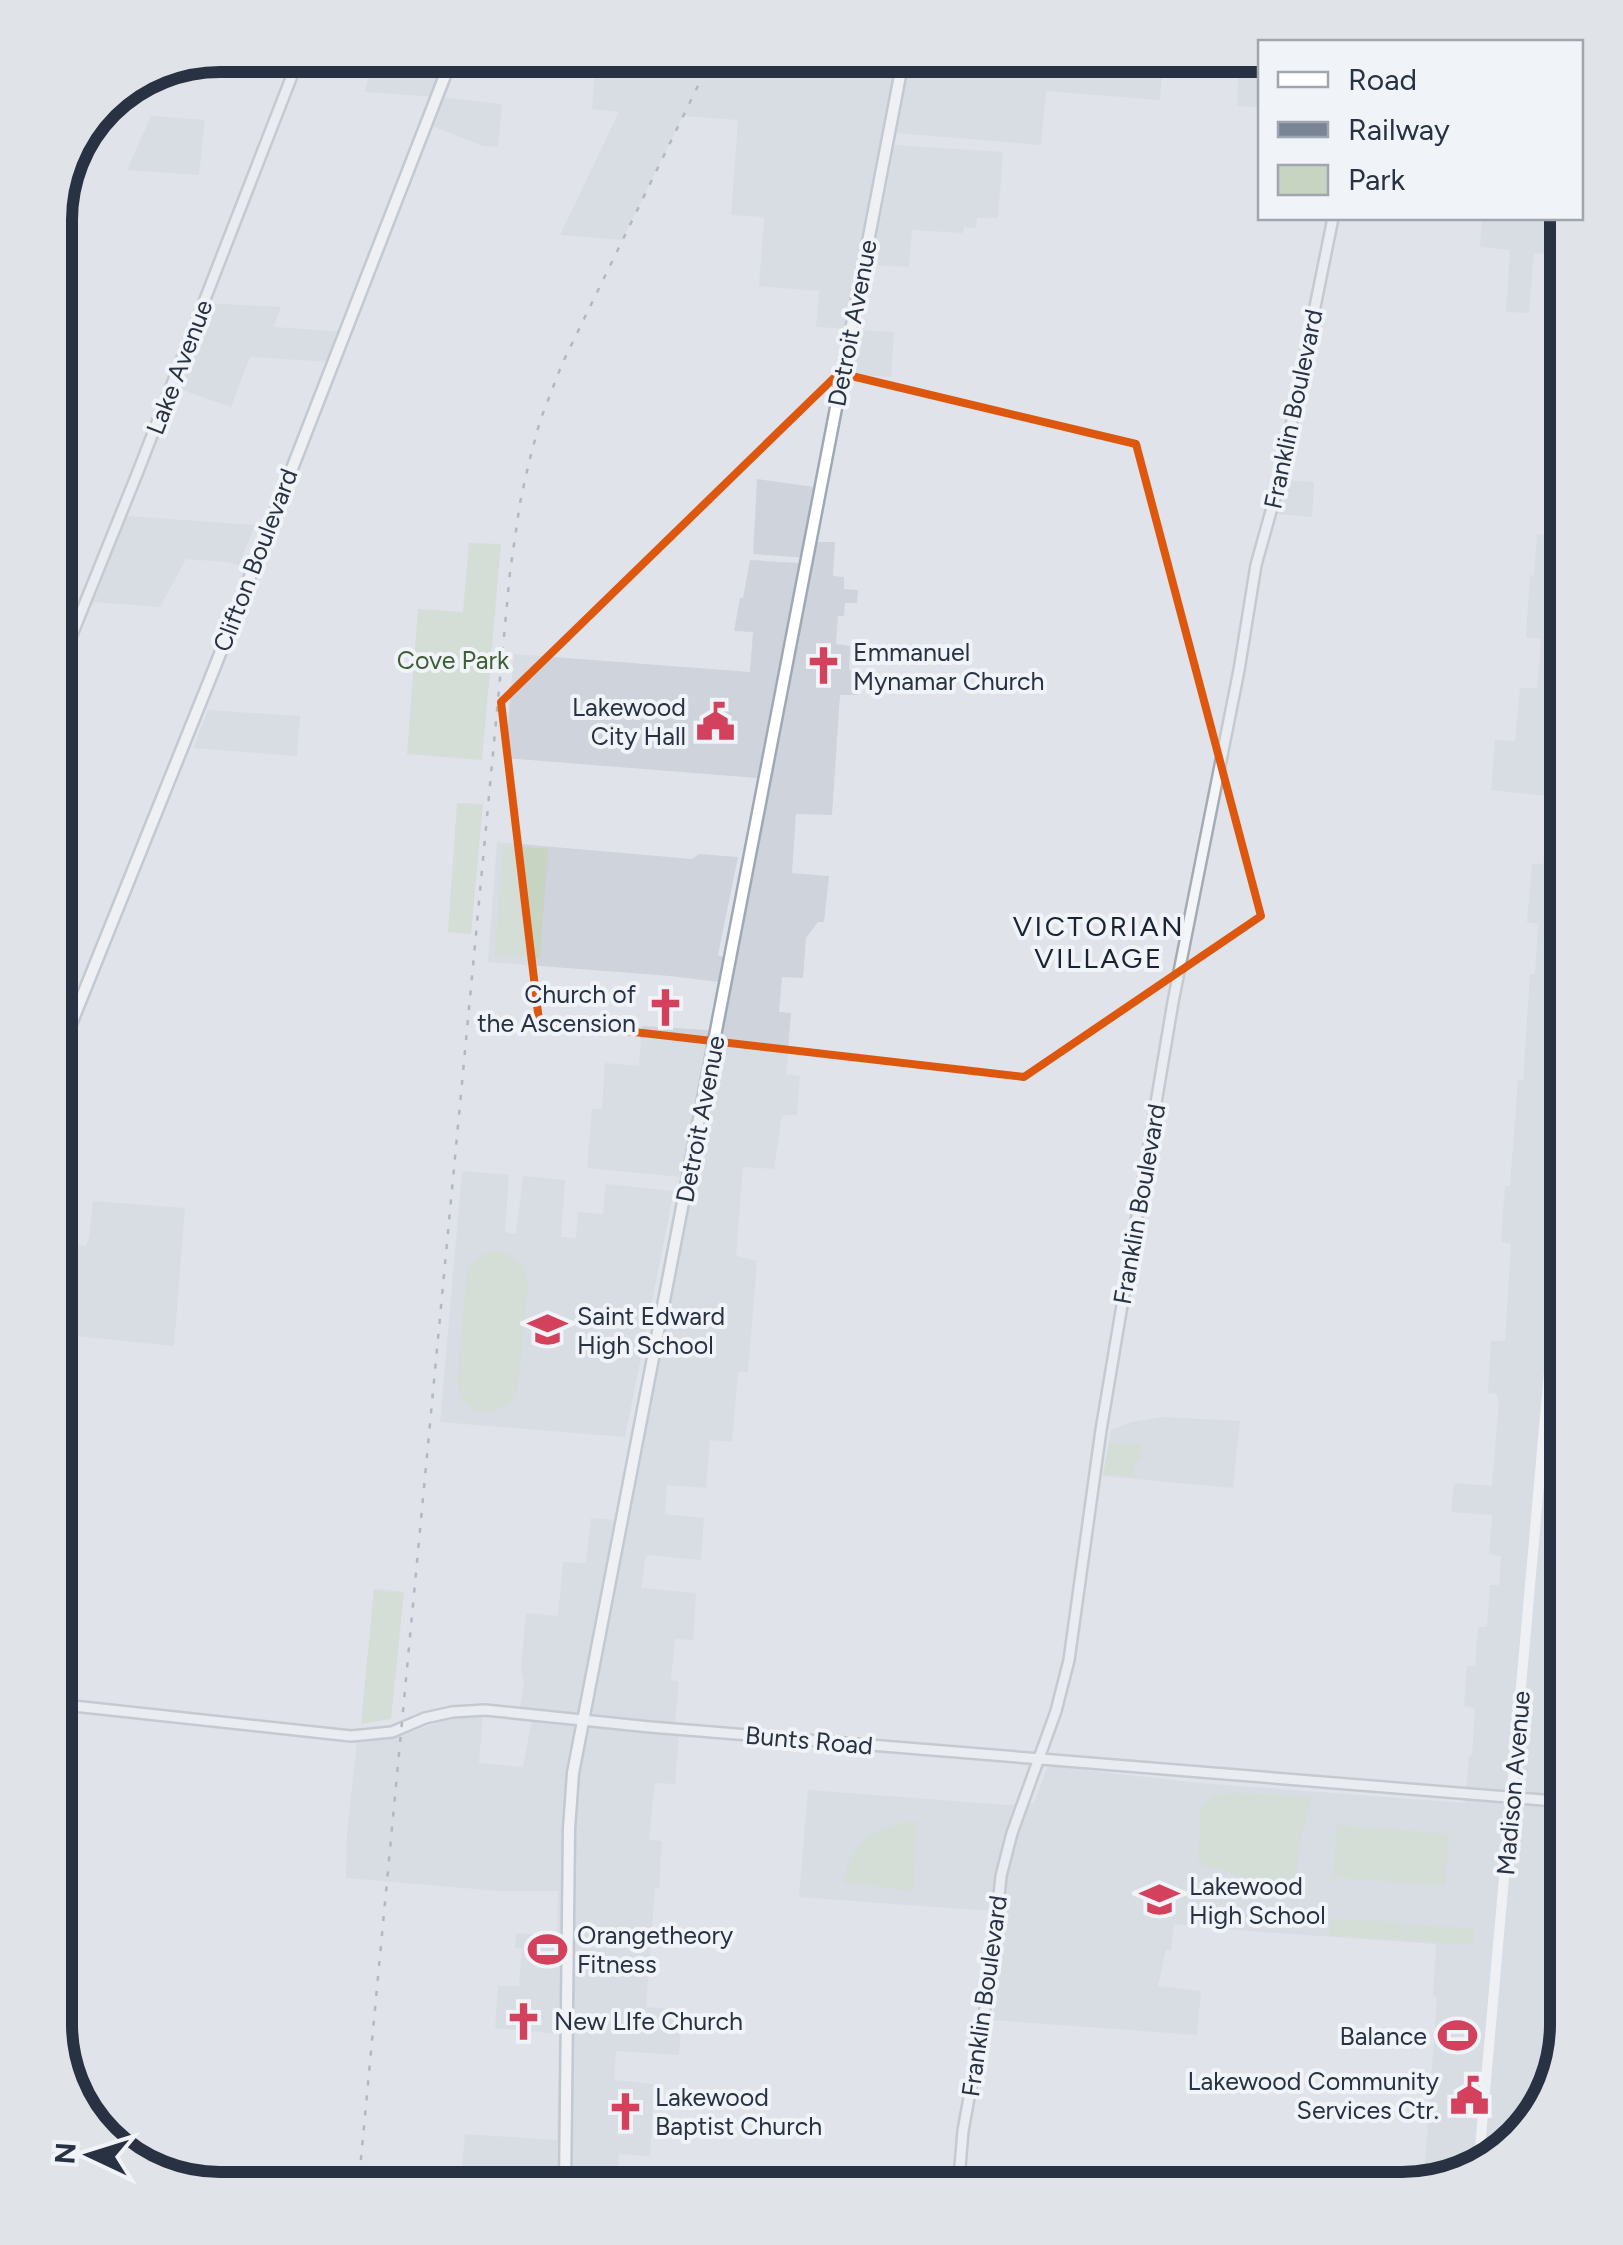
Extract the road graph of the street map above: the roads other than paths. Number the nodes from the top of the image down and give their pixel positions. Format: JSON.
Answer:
{"nodes":[{"id":1,"x":293,"y":72,"type":"edge"},
{"id":2,"x":446,"y":72,"type":"edge"},
{"id":3,"x":901,"y":73,"type":"edge"},
{"id":4,"x":1333,"y":220,"type":"edge"},
{"id":5,"x":73,"y":634,"type":"edge"},
{"id":6,"x":73,"y":1020,"type":"edge"},
{"id":7,"x":1550,"y":1364,"type":"edge"},
{"id":8,"x":72,"y":1706,"type":"edge"},
{"id":9,"x":584,"y":1721,"type":"junction"},
{"id":10,"x":1039,"y":1760,"type":"junction"},
{"id":11,"x":1512,"y":1798,"type":"junction"},
{"id":12,"x":1550,"y":1801,"type":"edge"},
{"id":13,"x":1480,"y":2151,"type":"edge"},
{"id":14,"x":565,"y":2172,"type":"edge"},
{"id":15,"x":959,"y":2172,"type":"edge"}],
"edges":[{"from":1,"to":5,"type":"street","name":"Lake Avenue"},
{"from":2,"to":6,"type":"main road","name":"Clifton Boulevard"},
{"from":3,"to":9,"type":"main road","name":"Detroit Avenue"},
{"from":4,"to":10,"type":"street","name":"Franklin Boulevard"},
{"from":7,"to":11,"type":"main road","name":"Madison Avenue"},
{"from":8,"to":9,"type":"street","name":"Bunts Road"},
{"from":9,"to":10,"type":"street","name":"Bunts Road"},
{"from":9,"to":14,"type":"main road","name":"Detroit Avenue"},
{"from":10,"to":11,"type":"street","name":"Bunts Road"},
{"from":10,"to":15,"type":"street","name":"Franklin Boulevard"},
{"from":11,"to":12,"type":"street","name":"Bunts Road"},
{"from":11,"to":13,"type":"main road","name":"Madison Avenue"}]}
